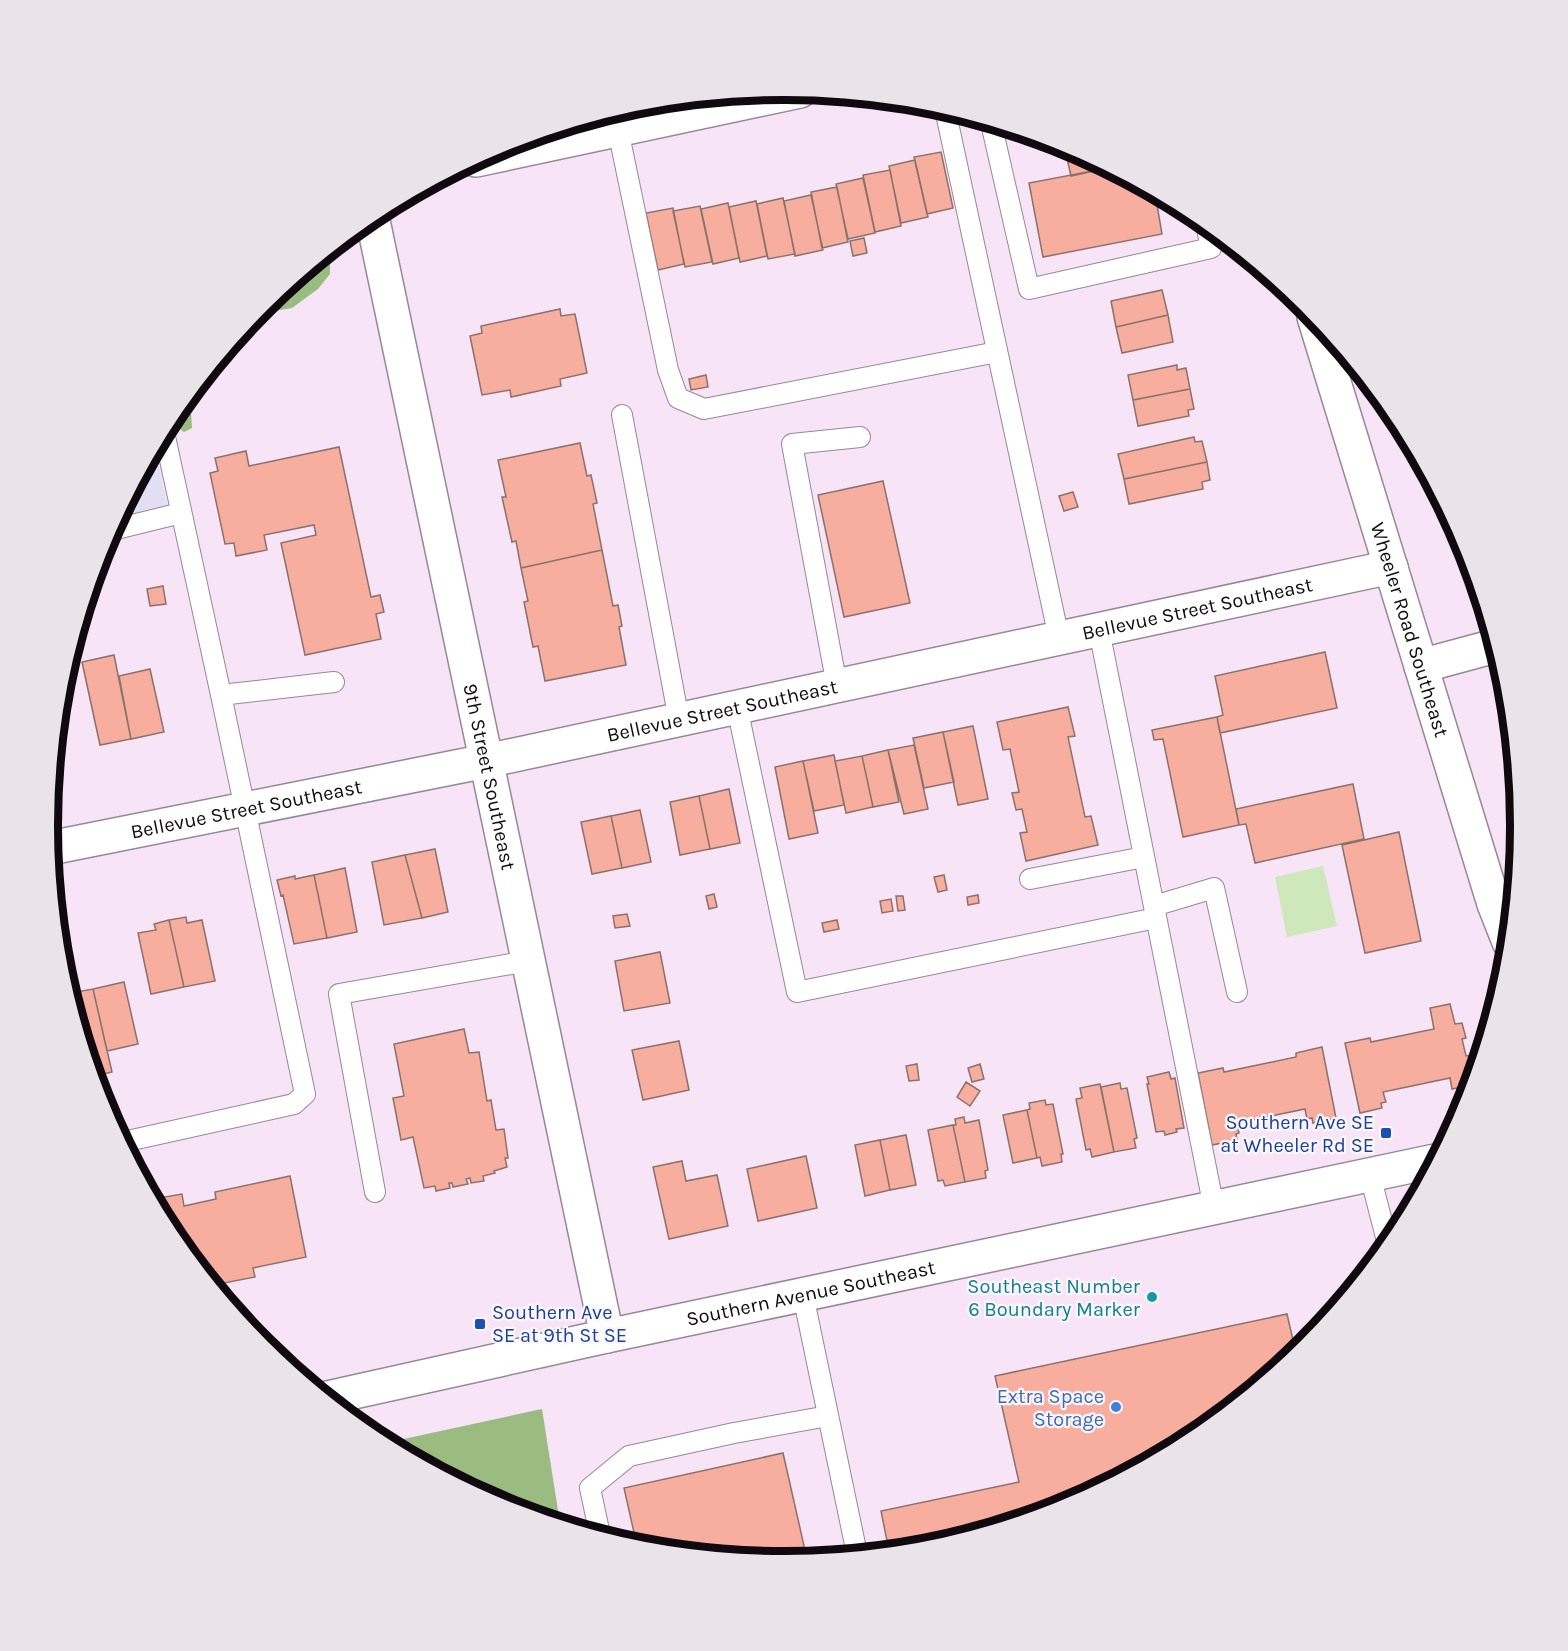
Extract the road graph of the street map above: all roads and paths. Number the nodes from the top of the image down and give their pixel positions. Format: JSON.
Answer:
{"nodes":[{"id":1,"x":735,"y":102,"type":"edge"},
{"id":2,"x":947,"y":119,"type":"edge"},
{"id":3,"x":631,"y":120,"type":"edge"},
{"id":4,"x":993,"y":132,"type":"edge"},
{"id":5,"x":534,"y":145,"type":"edge"},
{"id":6,"x":374,"y":227,"type":"edge"},
{"id":7,"x":1209,"y":238,"type":"edge"},
{"id":8,"x":1320,"y":337,"type":"edge"},
{"id":9,"x":997,"y":352,"type":"junction"},
{"id":10,"x":622,"y":415,"type":"dead end"},
{"id":11,"x":860,"y":436,"type":"dead end"},
{"id":12,"x":167,"y":445,"type":"edge"},
{"id":13,"x":181,"y":513,"type":"junction"},
{"id":14,"x":123,"y":527,"type":"edge"},
{"id":15,"x":1391,"y":567,"type":"junction"},
{"id":16,"x":1099,"y":630,"type":"junction"},
{"id":17,"x":1059,"y":638,"type":"junction"},
{"id":18,"x":1487,"y":648,"type":"edge"},
{"id":19,"x":1421,"y":666,"type":"junction"},
{"id":20,"x":334,"y":682,"type":"dead end"},
{"id":21,"x":837,"y":686,"type":"junction"},
{"id":22,"x":221,"y":695,"type":"junction"},
{"id":23,"x":737,"y":707,"type":"junction"},
{"id":24,"x":679,"y":720,"type":"junction"},
{"id":25,"x":486,"y":761,"type":"junction"},
{"id":26,"x":244,"y":808,"type":"junction"},
{"id":27,"x":59,"y":846,"type":"edge"},
{"id":28,"x":1144,"y":856,"type":"junction"},
{"id":29,"x":1030,"y":879,"type":"dead end"},
{"id":30,"x":1504,"y":901,"type":"edge"},
{"id":31,"x":1155,"y":912,"type":"junction"},
{"id":32,"x":528,"y":961,"type":"junction"},
{"id":33,"x":1237,"y":992,"type":"dead end"},
{"id":34,"x":130,"y":1140,"type":"edge"},
{"id":35,"x":1426,"y":1163,"type":"edge"},
{"id":36,"x":1370,"y":1175,"type":"junction"},
{"id":37,"x":375,"y":1192,"type":"dead end"},
{"id":38,"x":1214,"y":1208,"type":"junction"},
{"id":39,"x":1385,"y":1232,"type":"edge"},
{"id":40,"x":803,"y":1294,"type":"junction"},
{"id":41,"x":607,"y":1336,"type":"junction"},
{"id":42,"x":336,"y":1396,"type":"edge"},
{"id":43,"x":828,"y":1416,"type":"junction"},
{"id":44,"x":598,"y":1527,"type":"edge"},
{"id":45,"x":856,"y":1547,"type":"edge"}],
"edges":[{"from":1,"to":3,"type":"street"},
{"from":2,"to":9,"type":"lane"},
{"from":3,"to":5,"type":"street"},
{"from":3,"to":9,"type":"lane"},
{"from":4,"to":7,"type":"lane"},
{"from":6,"to":25,"type":"street","name":"9th Street Southeast"},
{"from":8,"to":15,"type":"street","name":"Wheeler Road Southeast"},
{"from":9,"to":17,"type":"lane"},
{"from":10,"to":24,"type":"lane"},
{"from":11,"to":21,"type":"lane"},
{"from":12,"to":13,"type":"lane"},
{"from":13,"to":14,"type":"lane"},
{"from":13,"to":22,"type":"lane"},
{"from":15,"to":16,"type":"street","name":"Bellevue Street Southeast"},
{"from":15,"to":19,"type":"street","name":"Wheeler Road Southeast"},
{"from":16,"to":17,"type":"street","name":"Bellevue Street Southeast"},
{"from":16,"to":28,"type":"lane"},
{"from":17,"to":21,"type":"street","name":"Bellevue Street Southeast"},
{"from":18,"to":19,"type":"street"},
{"from":19,"to":30,"type":"street","name":"Wheeler Road Southeast"},
{"from":20,"to":22,"type":"lane"},
{"from":21,"to":23,"type":"street","name":"Bellevue Street Southeast"},
{"from":22,"to":26,"type":"lane"},
{"from":23,"to":24,"type":"street","name":"Bellevue Street Southeast"},
{"from":23,"to":31,"type":"lane"},
{"from":24,"to":25,"type":"street","name":"Bellevue Street Southeast"},
{"from":25,"to":26,"type":"street","name":"Bellevue Street Southeast"},
{"from":25,"to":32,"type":"street","name":"9th Street Southeast"},
{"from":26,"to":27,"type":"street","name":"Bellevue Street Southeast"},
{"from":26,"to":34,"type":"lane"},
{"from":28,"to":29,"type":"lane"},
{"from":28,"to":31,"type":"lane"},
{"from":31,"to":33,"type":"lane"},
{"from":31,"to":38,"type":"lane"},
{"from":32,"to":37,"type":"lane"},
{"from":32,"to":41,"type":"street","name":"9th Street Southeast"},
{"from":35,"to":36,"type":"street","name":"Southern Avenue Southeast"},
{"from":36,"to":38,"type":"street","name":"Southern Avenue Southeast"},
{"from":36,"to":39,"type":"lane"},
{"from":38,"to":40,"type":"street","name":"Southern Avenue Southeast"},
{"from":40,"to":41,"type":"street","name":"Southern Avenue Southeast"},
{"from":40,"to":43,"type":"lane"},
{"from":41,"to":42,"type":"street","name":"Southern Avenue Southeast"},
{"from":43,"to":44,"type":"lane"},
{"from":43,"to":45,"type":"lane"}]}
